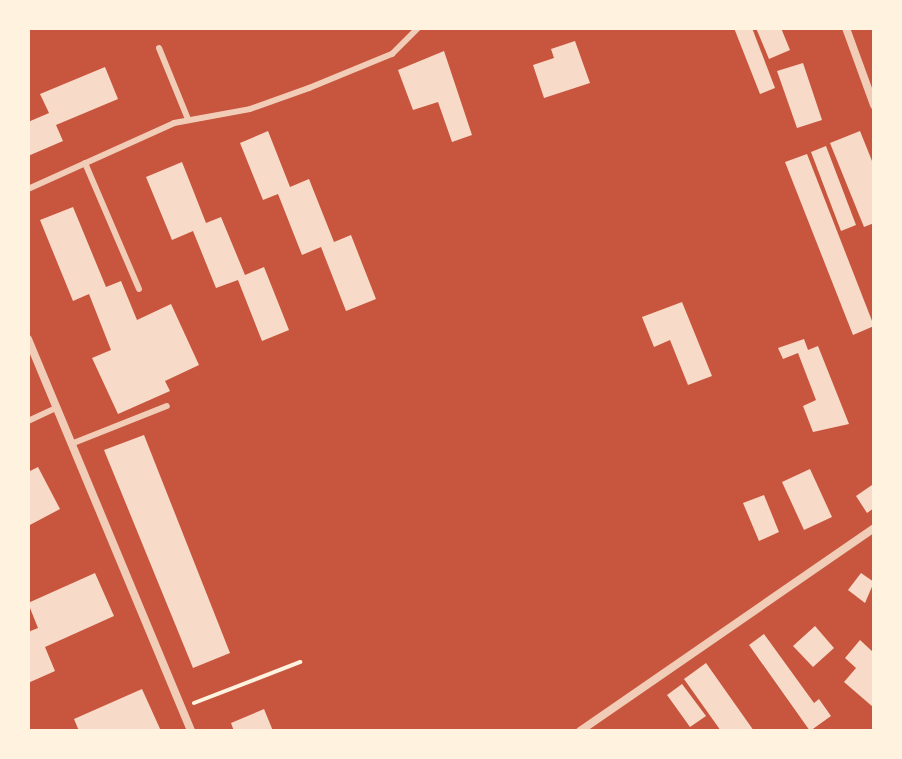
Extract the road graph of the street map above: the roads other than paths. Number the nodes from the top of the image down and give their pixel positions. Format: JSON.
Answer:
{"nodes":[{"id":1,"x":418,"y":28,"type":"edge"},
{"id":2,"x":846,"y":28,"type":"edge"},
{"id":3,"x":159,"y":48,"type":"dead end"},
{"id":4,"x":874,"y":105,"type":"edge"},
{"id":5,"x":188,"y":119,"type":"junction"},
{"id":6,"x":85,"y":163,"type":"junction"},
{"id":7,"x":28,"y":189,"type":"edge"},
{"id":8,"x":139,"y":289,"type":"dead end"},
{"id":9,"x":28,"y":339,"type":"edge"},
{"id":10,"x":167,"y":406,"type":"dead end"},
{"id":11,"x":56,"y":408,"type":"junction"},
{"id":12,"x":28,"y":421,"type":"edge"},
{"id":13,"x":71,"y":444,"type":"junction"},
{"id":14,"x":874,"y":528,"type":"edge"},
{"id":15,"x":191,"y":731,"type":"edge"},
{"id":16,"x":580,"y":731,"type":"edge"}],
"edges":[{"from":1,"to":5,"type":"lane"},
{"from":2,"to":4,"type":"street"},
{"from":3,"to":5,"type":"lane"},
{"from":5,"to":6,"type":"lane"},
{"from":6,"to":7,"type":"lane"},
{"from":6,"to":8,"type":"lane"},
{"from":9,"to":11,"type":"street"},
{"from":10,"to":13,"type":"lane"},
{"from":11,"to":12,"type":"lane"},
{"from":11,"to":13,"type":"street"},
{"from":13,"to":15,"type":"street"},
{"from":14,"to":16,"type":"street"}]}
